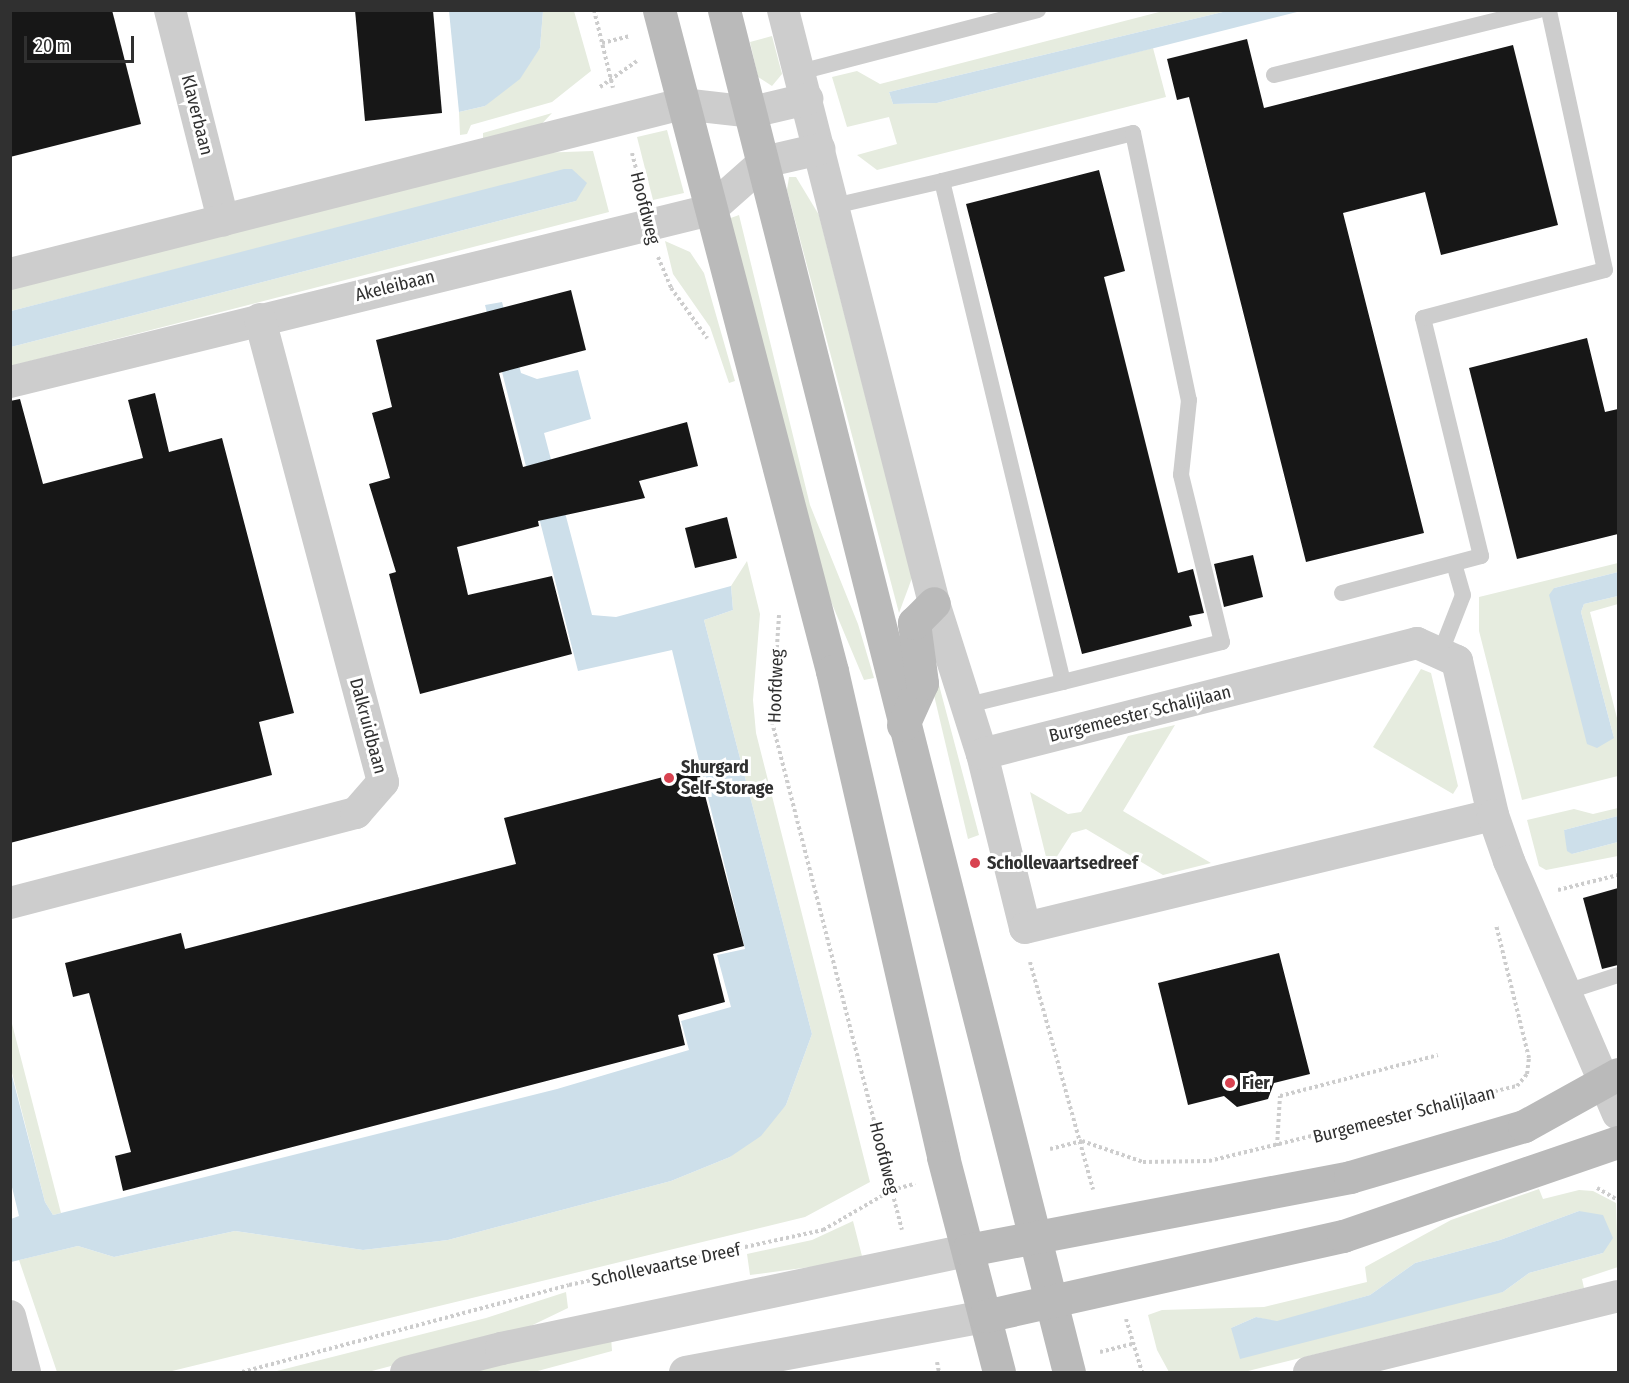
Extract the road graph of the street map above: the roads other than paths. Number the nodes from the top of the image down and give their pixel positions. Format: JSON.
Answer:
{"nodes":[{"id":1,"x":170,"y":10,"type":"edge"},
{"id":2,"x":659,"y":10,"type":"edge"},
{"id":3,"x":724,"y":10,"type":"edge"},
{"id":4,"x":783,"y":10,"type":"edge"},
{"id":5,"x":1038,"y":10,"type":"edge"},
{"id":6,"x":1539,"y":10,"type":"edge"},
{"id":7,"x":1549,"y":10,"type":"edge"},
{"id":8,"x":1274,"y":75,"type":"dead end"},
{"id":9,"x":804,"y":86,"type":"junction"},
{"id":10,"x":682,"y":104,"type":"junction"},
{"id":11,"x":752,"y":112,"type":"junction"},
{"id":12,"x":820,"y":149,"type":"junction"},
{"id":13,"x":764,"y":162,"type":"junction"},
{"id":14,"x":942,"y":181,"type":"junction"},
{"id":15,"x":834,"y":207,"type":"junction"},
{"id":16,"x":710,"y":210,"type":"junction"},
{"id":17,"x":223,"y":220,"type":"junction"},
{"id":18,"x":10,"y":274,"type":"edge"},
{"id":19,"x":260,"y":320,"type":"junction"},
{"id":20,"x":10,"y":382,"type":"edge"},
{"id":21,"x":1454,"y":564,"type":"junction"},
{"id":22,"x":1342,"y":593,"type":"dead end"},
{"id":23,"x":934,"y":603,"type":"junction"},
{"id":24,"x":1440,"y":654,"type":"junction"},
{"id":25,"x":1063,"y":682,"type":"junction"},
{"id":26,"x":964,"y":706,"type":"junction"},
{"id":27,"x":903,"y":725,"type":"junction"},
{"id":28,"x":981,"y":754,"type":"junction"},
{"id":29,"x":1493,"y":814,"type":"junction"},
{"id":30,"x":10,"y":903,"type":"edge"},
{"id":31,"x":1618,"y":975,"type":"edge"},
{"id":32,"x":1563,"y":993,"type":"junction"},
{"id":33,"x":1611,"y":1078,"type":"edge"},
{"id":34,"x":1618,"y":1114,"type":"edge"},
{"id":35,"x":1618,"y":1142,"type":"edge"},
{"id":36,"x":1034,"y":1236,"type":"junction"},
{"id":37,"x":968,"y":1250,"type":"junction"},
{"id":38,"x":1618,"y":1296,"type":"edge"},
{"id":39,"x":1050,"y":1301,"type":"junction"},
{"id":40,"x":10,"y":1316,"type":"edge"},
{"id":41,"x":985,"y":1316,"type":"junction"},
{"id":42,"x":25,"y":1372,"type":"edge"},
{"id":43,"x":406,"y":1372,"type":"edge"},
{"id":44,"x":685,"y":1372,"type":"edge"},
{"id":45,"x":999,"y":1372,"type":"edge"},
{"id":46,"x":1069,"y":1372,"type":"edge"},
{"id":47,"x":1309,"y":1372,"type":"edge"}],
"edges":[{"from":1,"to":17,"type":"street","name":"Klaverbaan"},
{"from":2,"to":10,"type":"main road"},
{"from":3,"to":11,"type":"main road"},
{"from":4,"to":9,"type":"street"},
{"from":5,"to":9,"type":"lane"},
{"from":6,"to":8,"type":"lane"},
{"from":7,"to":21,"type":"lane"},
{"from":9,"to":11,"type":"street"},
{"from":9,"to":12,"type":"street"},
{"from":10,"to":11,"type":"street"},
{"from":10,"to":16,"type":"main road"},
{"from":10,"to":17,"type":"street"},
{"from":11,"to":13,"type":"main road"},
{"from":12,"to":13,"type":"street"},
{"from":12,"to":15,"type":"street"},
{"from":13,"to":16,"type":"street"},
{"from":13,"to":27,"type":"main road"},
{"from":14,"to":15,"type":"lane"},
{"from":14,"to":25,"type":"lane"},
{"from":14,"to":25,"type":"lane"},
{"from":15,"to":23,"type":"street"},
{"from":16,"to":19,"type":"street","name":"Akeleibaan"},
{"from":16,"to":37,"type":"main road"},
{"from":17,"to":18,"type":"street"},
{"from":19,"to":20,"type":"street","name":"Akeleibaan"},
{"from":19,"to":30,"type":"street","name":"Dalkruidbaan"},
{"from":21,"to":22,"type":"lane"},
{"from":21,"to":24,"type":"lane"},
{"from":23,"to":26,"type":"street"},
{"from":23,"to":27,"type":"main road"},
{"from":24,"to":28,"type":"street","name":"Burgemeester Schalijlaan"},
{"from":24,"to":29,"type":"street","name":"Burgemeester Schalijlaan"},
{"from":25,"to":26,"type":"lane"},
{"from":26,"to":28,"type":"street"},
{"from":27,"to":36,"type":"main road"},
{"from":28,"to":29,"type":"street"},
{"from":29,"to":32,"type":"street","name":"Burgemeester Schalijlaan"},
{"from":31,"to":32,"type":"lane"},
{"from":32,"to":33,"type":"street","name":"Burgemeester Schalijlaan"},
{"from":33,"to":34,"type":"street","name":"Burgemeester Schalijlaan"},
{"from":33,"to":36,"type":"main road"},
{"from":35,"to":39,"type":"main road"},
{"from":36,"to":37,"type":"main road"},
{"from":36,"to":39,"type":"main road"},
{"from":37,"to":41,"type":"main road"},
{"from":37,"to":43,"type":"street"},
{"from":38,"to":47,"type":"street"},
{"from":39,"to":41,"type":"main road"},
{"from":39,"to":46,"type":"main road"},
{"from":40,"to":42,"type":"street"},
{"from":41,"to":44,"type":"street"},
{"from":41,"to":45,"type":"main road"}]}
